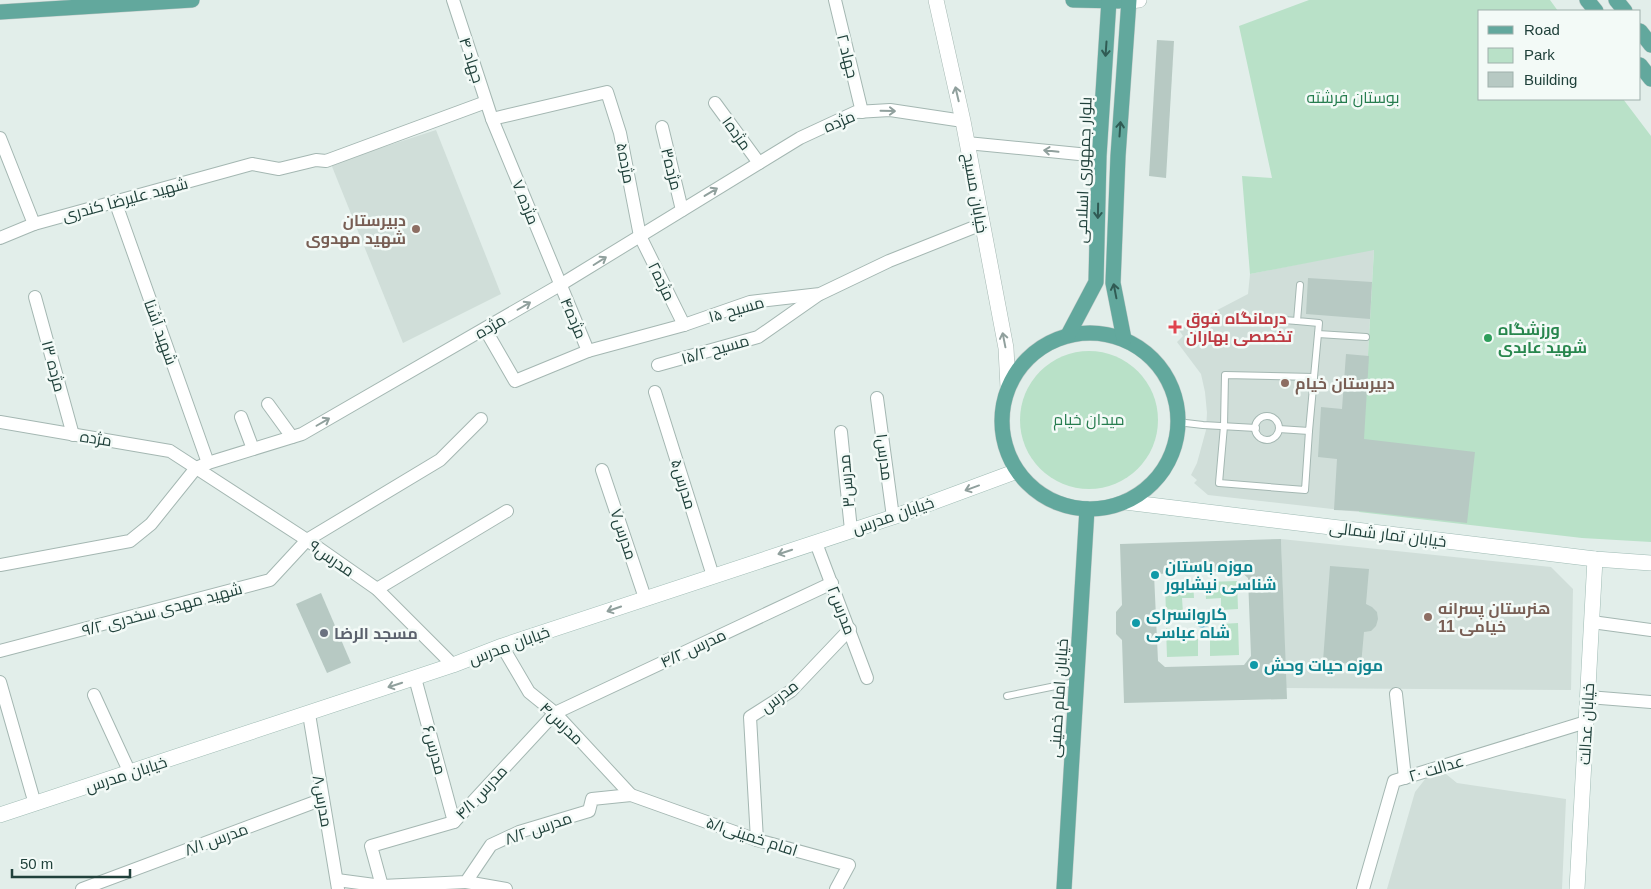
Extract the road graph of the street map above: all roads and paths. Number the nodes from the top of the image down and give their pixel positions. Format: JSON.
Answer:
{"nodes":[{"id":1,"x":192,"y":0,"type":"edge"},
{"id":2,"x":453,"y":0,"type":"edge"},
{"id":3,"x":835,"y":0,"type":"edge"},
{"id":4,"x":936,"y":0,"type":"edge"},
{"id":5,"x":1073,"y":0,"type":"edge"},
{"id":6,"x":1109,"y":0,"type":"edge"},
{"id":7,"x":1133,"y":0,"type":"edge"},
{"id":8,"x":1587,"y":0,"type":"edge"},
{"id":9,"x":1616,"y":0,"type":"edge"},
{"id":10,"x":1595,"y":10,"type":"edge"},
{"id":11,"x":1624,"y":10,"type":"edge"},
{"id":12,"x":0,"y":12,"type":"edge"},
{"id":13,"x":1641,"y":31,"type":"edge"},
{"id":14,"x":1651,"y":45,"type":"edge"},
{"id":15,"x":1641,"y":66,"type":"edge"},
{"id":16,"x":1651,"y":80,"type":"edge"},
{"id":17,"x":486,"y":102,"type":"junction"},
{"id":18,"x":715,"y":103,"type":"dead end"},
{"id":19,"x":862,"y":112,"type":"junction"},
{"id":20,"x":492,"y":119,"type":"junction"},
{"id":21,"x":963,"y":121,"type":"junction"},
{"id":22,"x":662,"y":127,"type":"dead end"},
{"id":23,"x":0,"y":138,"type":"edge"},
{"id":24,"x":967,"y":143,"type":"junction"},
{"id":25,"x":1099,"y":156,"type":"junction"},
{"id":26,"x":759,"y":163,"type":"junction"},
{"id":27,"x":115,"y":201,"type":"junction"},
{"id":28,"x":682,"y":210,"type":"junction"},
{"id":29,"x":34,"y":224,"type":"junction"},
{"id":30,"x":982,"y":224,"type":"junction"},
{"id":31,"x":640,"y":236,"type":"junction"},
{"id":32,"x":0,"y":238,"type":"edge"},
{"id":33,"x":560,"y":285,"type":"junction"},
{"id":34,"x":1300,"y":285,"type":"dead end"},
{"id":35,"x":820,"y":294,"type":"junction"},
{"id":36,"x":34,"y":297,"type":"dead end"},
{"id":37,"x":1268,"y":319,"type":"dead end"},
{"id":38,"x":1297,"y":321,"type":"junction"},
{"id":39,"x":684,"y":325,"type":"junction"},
{"id":40,"x":484,"y":329,"type":"junction"},
{"id":41,"x":1318,"y":334,"type":"junction"},
{"id":42,"x":1068,"y":335,"type":"junction"},
{"id":43,"x":1366,"y":336,"type":"dead end"},
{"id":44,"x":1124,"y":339,"type":"junction"},
{"id":45,"x":588,"y":351,"type":"junction"},
{"id":46,"x":658,"y":365,"type":"dead end"},
{"id":47,"x":1314,"y":377,"type":"junction"},
{"id":48,"x":1008,"y":388,"type":"junction"},
{"id":49,"x":655,"y":392,"type":"dead end"},
{"id":50,"x":877,"y":398,"type":"dead end"},
{"id":51,"x":268,"y":404,"type":"dead end"},
{"id":52,"x":242,"y":417,"type":"dead end"},
{"id":53,"x":480,"y":419,"type":"dead end"},
{"id":54,"x":0,"y":422,"type":"edge"},
{"id":55,"x":1177,"y":422,"type":"junction"},
{"id":56,"x":1224,"y":426,"type":"junction"},
{"id":57,"x":1256,"y":428,"type":"junction"},
{"id":58,"x":1279,"y":429,"type":"junction"},
{"id":59,"x":1309,"y":431,"type":"junction"},
{"id":60,"x":841,"y":432,"type":"dead end"},
{"id":61,"x":73,"y":434,"type":"junction"},
{"id":62,"x":292,"y":438,"type":"junction"},
{"id":63,"x":253,"y":449,"type":"junction"},
{"id":64,"x":208,"y":463,"type":"junction"},
{"id":65,"x":196,"y":468,"type":"junction"},
{"id":66,"x":602,"y":470,"type":"dead end"},
{"id":67,"x":1018,"y":471,"type":"junction"},
{"id":68,"x":1125,"y":502,"type":"junction"},
{"id":69,"x":1087,"y":509,"type":"junction"},
{"id":70,"x":507,"y":510,"type":"dead end"},
{"id":71,"x":892,"y":516,"type":"junction"},
{"id":72,"x":851,"y":530,"type":"junction"},
{"id":73,"x":307,"y":540,"type":"junction"},
{"id":74,"x":816,"y":543,"type":"junction"},
{"id":75,"x":1595,"y":559,"type":"junction"},
{"id":76,"x":1651,"y":563,"type":"edge"},
{"id":77,"x":0,"y":565,"type":"edge"},
{"id":78,"x":713,"y":576,"type":"junction"},
{"id":79,"x":832,"y":583,"type":"junction"},
{"id":80,"x":378,"y":589,"type":"junction"},
{"id":81,"x":645,"y":598,"type":"junction"},
{"id":82,"x":1592,"y":622,"type":"junction"},
{"id":83,"x":850,"y":629,"type":"junction"},
{"id":84,"x":1651,"y":630,"type":"edge"},
{"id":85,"x":502,"y":646,"type":"junction"},
{"id":86,"x":0,"y":650,"type":"edge"},
{"id":87,"x":454,"y":665,"type":"junction"},
{"id":88,"x":416,"y":678,"type":"junction"},
{"id":89,"x":868,"y":678,"type":"dead end"},
{"id":90,"x":1077,"y":681,"type":"junction"},
{"id":91,"x":0,"y":682,"type":"edge"},
{"id":92,"x":1396,"y":694,"type":"dead end"},
{"id":93,"x":94,"y":696,"type":"dead end"},
{"id":94,"x":1007,"y":696,"type":"dead end"},
{"id":95,"x":1588,"y":696,"type":"junction"},
{"id":96,"x":1651,"y":702,"type":"edge"},
{"id":97,"x":555,"y":713,"type":"junction"},
{"id":98,"x":309,"y":714,"type":"junction"},
{"id":99,"x":1586,"y":722,"type":"junction"},
{"id":100,"x":130,"y":773,"type":"junction"},
{"id":101,"x":1405,"y":778,"type":"junction"},
{"id":102,"x":630,"y":795,"type":"junction"},
{"id":103,"x":323,"y":799,"type":"junction"},
{"id":104,"x":35,"y":804,"type":"junction"},
{"id":105,"x":0,"y":816,"type":"edge"},
{"id":106,"x":454,"y":822,"type":"junction"},
{"id":107,"x":757,"y":840,"type":"junction"},
{"id":108,"x":466,"y":882,"type":"junction"},
{"id":109,"x":338,"y":885,"type":"edge"},
{"id":110,"x":382,"y":886,"type":"junction"},
{"id":111,"x":82,"y":889,"type":"edge"},
{"id":112,"x":506,"y":889,"type":"edge"},
{"id":113,"x":836,"y":889,"type":"edge"},
{"id":114,"x":1064,"y":889,"type":"edge"},
{"id":115,"x":1363,"y":889,"type":"edge"},
{"id":116,"x":1576,"y":889,"type":"edge"}],
"edges":[{"from":1,"to":12,"type":"main road"},
{"from":2,"to":17,"type":"street","name":"جهاد ۴"},
{"from":3,"to":19,"type":"street","name":"جهاد ۲"},
{"from":21,"to":4,"type":"main road","name":"خیابان مسیح","one_way":true},
{"from":5,"to":6,"type":"main road"},
{"from":6,"to":7,"type":"main road"},
{"from":6,"to":25,"type":"main road","name":"بلوار جمهوری اسلامی","one_way":true},
{"from":44,"to":7,"type":"main road","one_way":true},
{"from":8,"to":10,"type":"main road"},
{"from":9,"to":11,"type":"main road"},
{"from":13,"to":14,"type":"main road"},
{"from":15,"to":16,"type":"main road"},
{"from":17,"to":20,"type":"street","name":"جهاد ۴"},
{"from":17,"to":27,"type":"street","name":"شهید علیرضا کندری"},
{"from":18,"to":26,"type":"street","name":"مژده۱"},
{"from":19,"to":21,"type":"street","name":"مژده","one_way":true},
{"from":19,"to":26,"type":"street","name":"مژده"},
{"from":20,"to":31,"type":"street","name":"مژده۵"},
{"from":20,"to":33,"type":"street","name":"مژده ۷"},
{"from":21,"to":24,"type":"main road","name":"خیابان مسیح"},
{"from":22,"to":28,"type":"street","name":"مژده۳"},
{"from":23,"to":29,"type":"street"},
{"from":25,"to":24,"type":"street","one_way":true},
{"from":24,"to":30,"type":"main road","name":"خیابان مسیح"},
{"from":25,"to":42,"type":"main road","name":"بلوار جمهوری اسلامی","one_way":true},
{"from":28,"to":26,"type":"street","name":"مژده","one_way":true},
{"from":27,"to":29,"type":"street","name":"شهید علیرضا کندری"},
{"from":27,"to":64,"type":"street","name":"شهبد آشنا"},
{"from":28,"to":31,"type":"street","name":"مژده"},
{"from":29,"to":32,"type":"street","name":"شهید علیرضا کندری"},
{"from":30,"to":35,"type":"street","name":"مسیح ۱۵"},
{"from":48,"to":30,"type":"main road","name":"خیابان مسیح","one_way":true},
{"from":33,"to":31,"type":"street","name":"مژده","one_way":true},
{"from":31,"to":39,"type":"street","name":"مژده۲"},
{"from":40,"to":33,"type":"street","name":"مژده","one_way":true},
{"from":33,"to":45,"type":"street","name":"مژده۴"},
{"from":34,"to":38,"type":"lane"},
{"from":35,"to":39,"type":"street","name":"مسیح ۱۵"},
{"from":35,"to":46,"type":"street","name":"مسیح ۱۵/۲"},
{"from":36,"to":61,"type":"street","name":"مژده ۱۳"},
{"from":37,"to":38,"type":"lane"},
{"from":38,"to":41,"type":"lane"},
{"from":39,"to":45,"type":"street","name":"مسیح ۱۵"},
{"from":40,"to":45,"type":"street","name":"مسیح ۱۵"},
{"from":62,"to":40,"type":"street","name":"مژده","one_way":true},
{"from":41,"to":43,"type":"lane"},
{"from":41,"to":47,"type":"lane"},
{"from":42,"to":44,"type":"main road"},
{"from":42,"to":48,"type":"main road"},
{"from":44,"to":55,"type":"main road"},
{"from":47,"to":56,"type":"lane"},
{"from":47,"to":59,"type":"lane"},
{"from":48,"to":67,"type":"main road"},
{"from":49,"to":78,"type":"street","name":"مدرس۵"},
{"from":50,"to":71,"type":"street","name":"مدرس۱"},
{"from":51,"to":62,"type":"street"},
{"from":52,"to":63,"type":"street"},
{"from":53,"to":73,"type":"street","name":"شهید مهدی سخدری ۹/۲"},
{"from":54,"to":61,"type":"street","name":"مژده"},
{"from":55,"to":56,"type":"lane"},
{"from":55,"to":68,"type":"main road"},
{"from":56,"to":57,"type":"lane"},
{"from":56,"to":59,"type":"lane"},
{"from":57,"to":58,"type":"lane"},
{"from":57,"to":58,"type":"lane"},
{"from":58,"to":59,"type":"lane"},
{"from":60,"to":72,"type":"street","name":"مدرس۳"},
{"from":61,"to":65,"type":"street","name":"مژده"},
{"from":62,"to":63,"type":"street","name":"مژده"},
{"from":63,"to":64,"type":"street","name":"مژده"},
{"from":64,"to":65,"type":"street","name":"مژده"},
{"from":65,"to":73,"type":"street","name":"مدرس۹"},
{"from":65,"to":77,"type":"street"},
{"from":66,"to":81,"type":"street","name":"مدرس۷"},
{"from":67,"to":69,"type":"main road"},
{"from":67,"to":71,"type":"main road","name":"خیابان مدرس","one_way":true},
{"from":68,"to":69,"type":"main road"},
{"from":68,"to":75,"type":"main road","name":"خیابان تمار شمالی"},
{"from":69,"to":90,"type":"main road","name":"خیابان امام خمینی"},
{"from":70,"to":80,"type":"street"},
{"from":71,"to":72,"type":"main road","name":"خیابان مدرس"},
{"from":72,"to":74,"type":"main road","name":"خیابان مدرس"},
{"from":73,"to":80,"type":"street","name":"مدرس۹"},
{"from":73,"to":86,"type":"street","name":"شهید مهدی سخدری ۹/۲"},
{"from":74,"to":78,"type":"main road","name":"خیابان مدرس","one_way":true},
{"from":74,"to":79,"type":"street","name":"مدرس۲"},
{"from":75,"to":76,"type":"main road","name":"خیابان تمار شمالی"},
{"from":75,"to":82,"type":"main road","name":"خیابان عدالت"},
{"from":78,"to":81,"type":"main road","name":"خیابان مدرس"},
{"from":79,"to":83,"type":"street","name":"مدرس۲"},
{"from":79,"to":97,"type":"street","name":"مدرس ۴/۲"},
{"from":80,"to":87,"type":"street","name":"مدرس۹"},
{"from":81,"to":85,"type":"main road","name":"خیابان مدرس","one_way":true},
{"from":82,"to":84,"type":"street"},
{"from":82,"to":95,"type":"main road","name":"خیابان عدالت"},
{"from":83,"to":89,"type":"street","name":"مدرس۲"},
{"from":83,"to":107,"type":"street","name":"مدرس"},
{"from":85,"to":87,"type":"main road","name":"خیابان مدرس"},
{"from":85,"to":97,"type":"street","name":"مدرس۴"},
{"from":87,"to":88,"type":"main road","name":"خیابان مدرس"},
{"from":88,"to":98,"type":"main road","name":"خیابان مدرس","one_way":true},
{"from":88,"to":106,"type":"street","name":"مدرس۶"},
{"from":90,"to":94,"type":"lane"},
{"from":90,"to":114,"type":"main road","name":"خیابان امام خمینی"},
{"from":91,"to":104,"type":"street"},
{"from":92,"to":101,"type":"street"},
{"from":93,"to":100,"type":"street"},
{"from":95,"to":96,"type":"street"},
{"from":95,"to":99,"type":"main road","name":"خیابان عدالت"},
{"from":97,"to":102,"type":"street","name":"مدرس۴"},
{"from":97,"to":106,"type":"street","name":"مدرس ۴/۱"},
{"from":98,"to":100,"type":"main road","name":"خیابان مدرس"},
{"from":98,"to":103,"type":"street","name":"مدرس۸"},
{"from":99,"to":101,"type":"street","name":"عدالت ۲۰"},
{"from":99,"to":116,"type":"main road","name":"خیابان عدالت"},
{"from":100,"to":104,"type":"main road","name":"خیابان مدرس"},
{"from":101,"to":115,"type":"street","name":"عدالت ۲۰"},
{"from":102,"to":107,"type":"street","name":"امام خمینی۵/۱"},
{"from":102,"to":108,"type":"street","name":"مدرس ۸/۲"},
{"from":103,"to":109,"type":"street","name":"مدرس۸"},
{"from":103,"to":111,"type":"street","name":"مدرس ۸/۱"},
{"from":104,"to":105,"type":"main road","name":"خیابان مدرس"},
{"from":106,"to":110,"type":"street","name":"مدرس ۴/۱"},
{"from":107,"to":113,"type":"street","name":"امام خمینی۵/۱"},
{"from":108,"to":110,"type":"street"},
{"from":108,"to":112,"type":"street"},
{"from":109,"to":110,"type":"street"}]}
